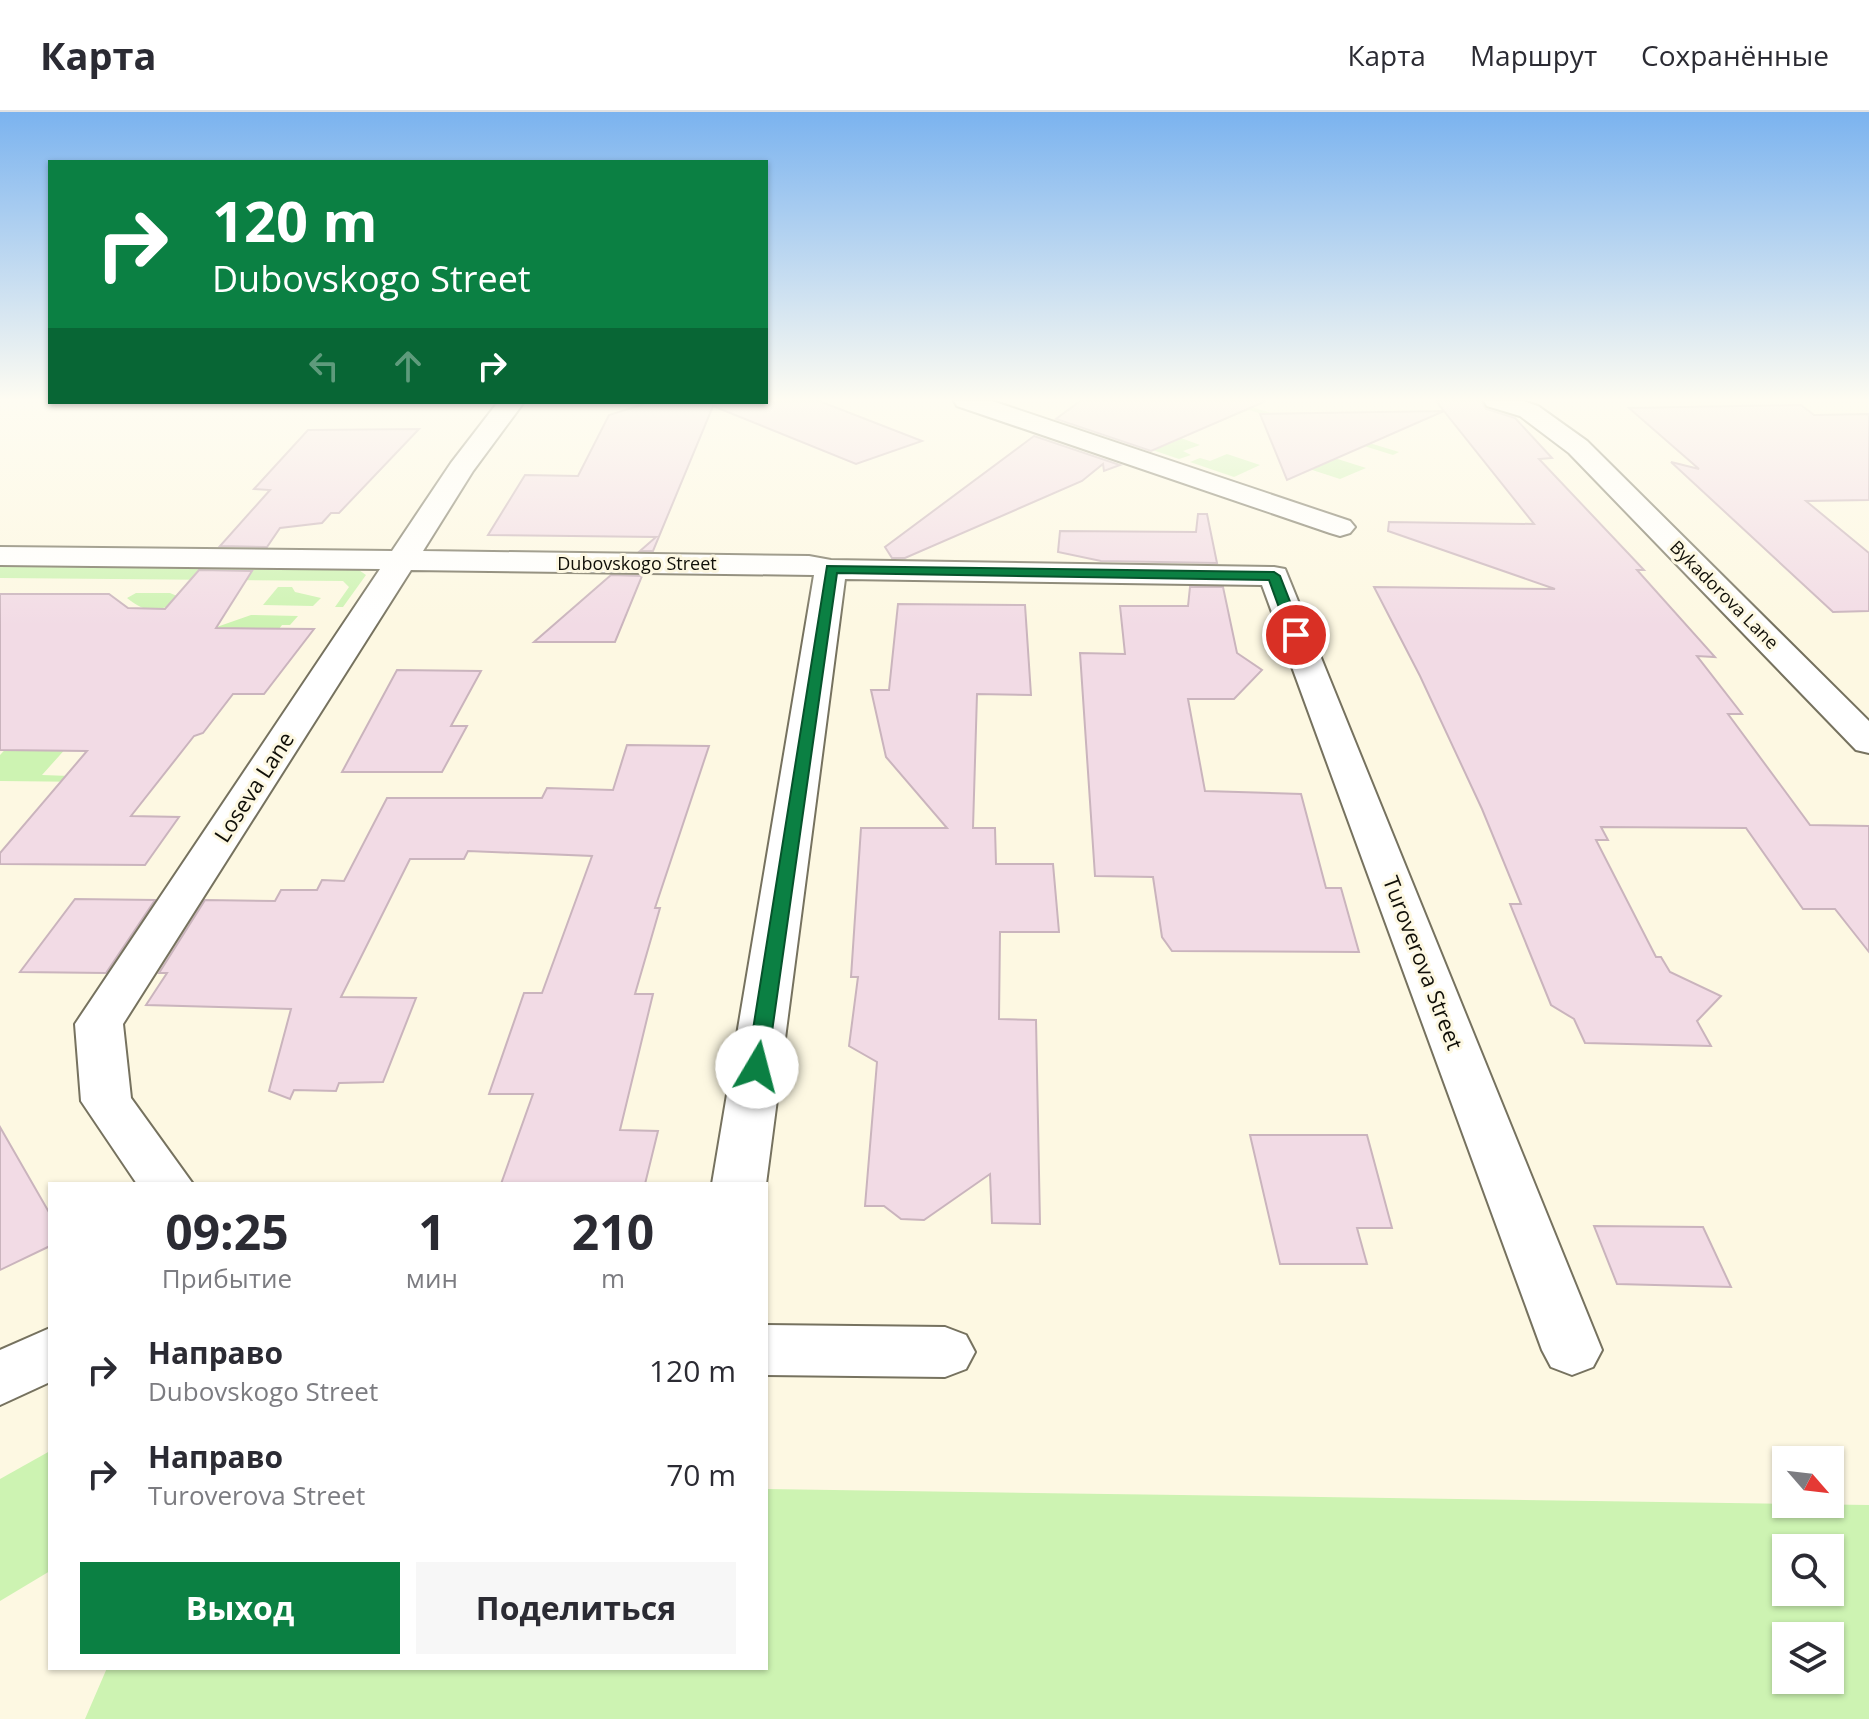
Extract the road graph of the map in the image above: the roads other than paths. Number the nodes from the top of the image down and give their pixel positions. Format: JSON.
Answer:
{"nodes":[{"id":1,"x":456,"y":476,"type":"edge"},
{"id":2,"x":1189,"y":476,"type":"edge"},
{"id":3,"x":1607,"y":476,"type":"edge"},
{"id":4,"x":1340,"y":527,"type":"dead end"},
{"id":5,"x":0,"y":556,"type":"edge"},
{"id":6,"x":400,"y":562,"type":"junction"},
{"id":7,"x":831,"y":569,"type":"junction"},
{"id":8,"x":1274,"y":576,"type":"joint"},
{"id":9,"x":1869,"y":742,"type":"edge"},
{"id":10,"x":165,"y":1182,"type":"edge"},
{"id":11,"x":739,"y":1182,"type":"edge"},
{"id":12,"x":768,"y":1350,"type":"edge"},
{"id":13,"x":1572,"y":1350,"type":"dead end"},
{"id":14,"x":945,"y":1352,"type":"dead end"},
{"id":15,"x":48,"y":1354,"type":"edge"},
{"id":16,"x":0,"y":1379,"type":"edge"}],
"edges":[{"from":1,"to":6,"type":"street","name":"Loseva Lane"},
{"from":2,"to":4,"type":"street"},
{"from":3,"to":9,"type":"street","name":"Bykadorova Lane"},
{"from":5,"to":6,"type":"street","name":"Dubovskogo Street"},
{"from":6,"to":7,"type":"street","name":"Dubovskogo Street"},
{"from":6,"to":10,"type":"street","name":"Loseva Lane"},
{"from":7,"to":8,"type":"street","name":"Dubovskogo Street"},
{"from":7,"to":11,"type":"street"},
{"from":8,"to":13,"type":"street","name":"Turoverova Street"},
{"from":12,"to":14,"type":"street"},
{"from":15,"to":16,"type":"street"}]}
